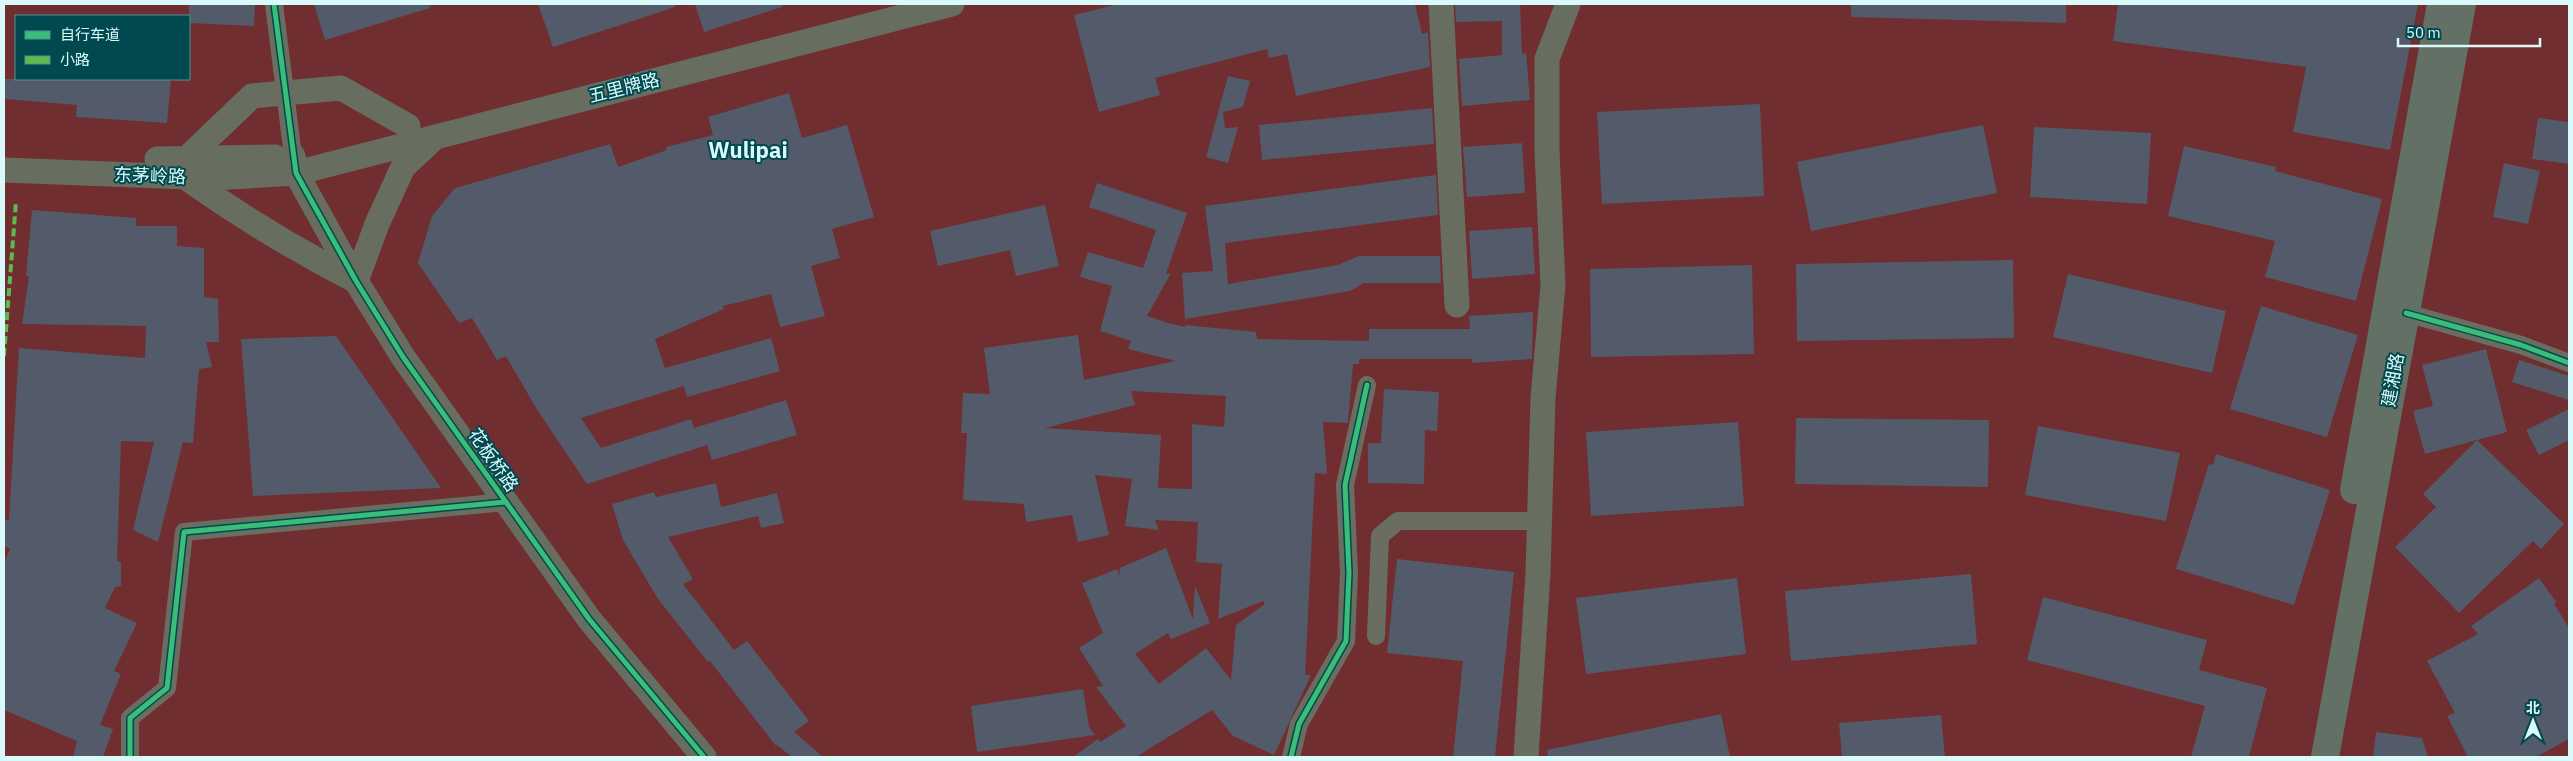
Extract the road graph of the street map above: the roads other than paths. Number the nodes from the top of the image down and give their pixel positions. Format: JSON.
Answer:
{"nodes":[{"id":1,"x":274,"y":4,"type":"edge"},
{"id":2,"x":883,"y":4,"type":"edge"},
{"id":3,"x":952,"y":4,"type":"edge"},
{"id":4,"x":1441,"y":4,"type":"edge"},
{"id":5,"x":1568,"y":4,"type":"edge"},
{"id":6,"x":2441,"y":4,"type":"edge"},
{"id":7,"x":2462,"y":4,"type":"edge"},
{"id":8,"x":287,"y":93,"type":"junction"},
{"id":9,"x":408,"y":126,"type":"junction"},
{"id":10,"x":435,"y":137,"type":"junction"},
{"id":11,"x":4,"y":156,"type":"edge"},
{"id":12,"x":294,"y":164,"type":"junction"},
{"id":13,"x":186,"y":168,"type":"junction"},
{"id":14,"x":4,"y":170,"type":"edge"},
{"id":15,"x":356,"y":281,"type":"junction"},
{"id":16,"x":1457,"y":305,"type":"dead end"},
{"id":17,"x":2406,"y":313,"type":"junction"},
{"id":18,"x":2569,"y":362,"type":"edge"},
{"id":19,"x":1367,"y":385,"type":"dead end"},
{"id":20,"x":506,"y":502,"type":"junction"},
{"id":21,"x":1540,"y":521,"type":"junction"},
{"id":22,"x":1376,"y":636,"type":"dead end"},
{"id":23,"x":130,"y":757,"type":"edge"},
{"id":24,"x":704,"y":757,"type":"edge"},
{"id":25,"x":1291,"y":757,"type":"edge"},
{"id":26,"x":1526,"y":757,"type":"edge"},
{"id":27,"x":2306,"y":757,"type":"edge"},
{"id":28,"x":2324,"y":757,"type":"edge"}],
"edges":[{"from":1,"to":8,"type":"street"},
{"from":2,"to":9,"type":"main road","name":"五里牌路"},
{"from":3,"to":10,"type":"main road","name":"五里牌路"},
{"from":4,"to":16,"type":"main road"},
{"from":5,"to":21,"type":"main road"},
{"from":6,"to":27,"type":"main road","name":"建湘路"},
{"from":7,"to":17,"type":"main road","name":"建湘路"},
{"from":8,"to":9,"type":"main road"},
{"from":8,"to":12,"type":"street"},
{"from":8,"to":13,"type":"main road"},
{"from":9,"to":12,"type":"main road","name":"五里牌路"},
{"from":10,"to":12,"type":"main road","name":"五里牌路"},
{"from":10,"to":15,"type":"main road"},
{"from":11,"to":13,"type":"main road","name":"东茅岭路"},
{"from":12,"to":13,"type":"main road","name":"东茅岭路"},
{"from":12,"to":15,"type":"main road","name":"花板桥路"},
{"from":13,"to":14,"type":"main road","name":"东茅岭路"},
{"from":13,"to":15,"type":"main road"},
{"from":15,"to":20,"type":"main road","name":"花板桥路"},
{"from":17,"to":18,"type":"street"},
{"from":17,"to":28,"type":"main road","name":"建湘路"},
{"from":19,"to":25,"type":"street"},
{"from":20,"to":23,"type":"street"},
{"from":20,"to":24,"type":"main road","name":"花板桥路"},
{"from":21,"to":22,"type":"street"},
{"from":21,"to":26,"type":"main road"}]}
